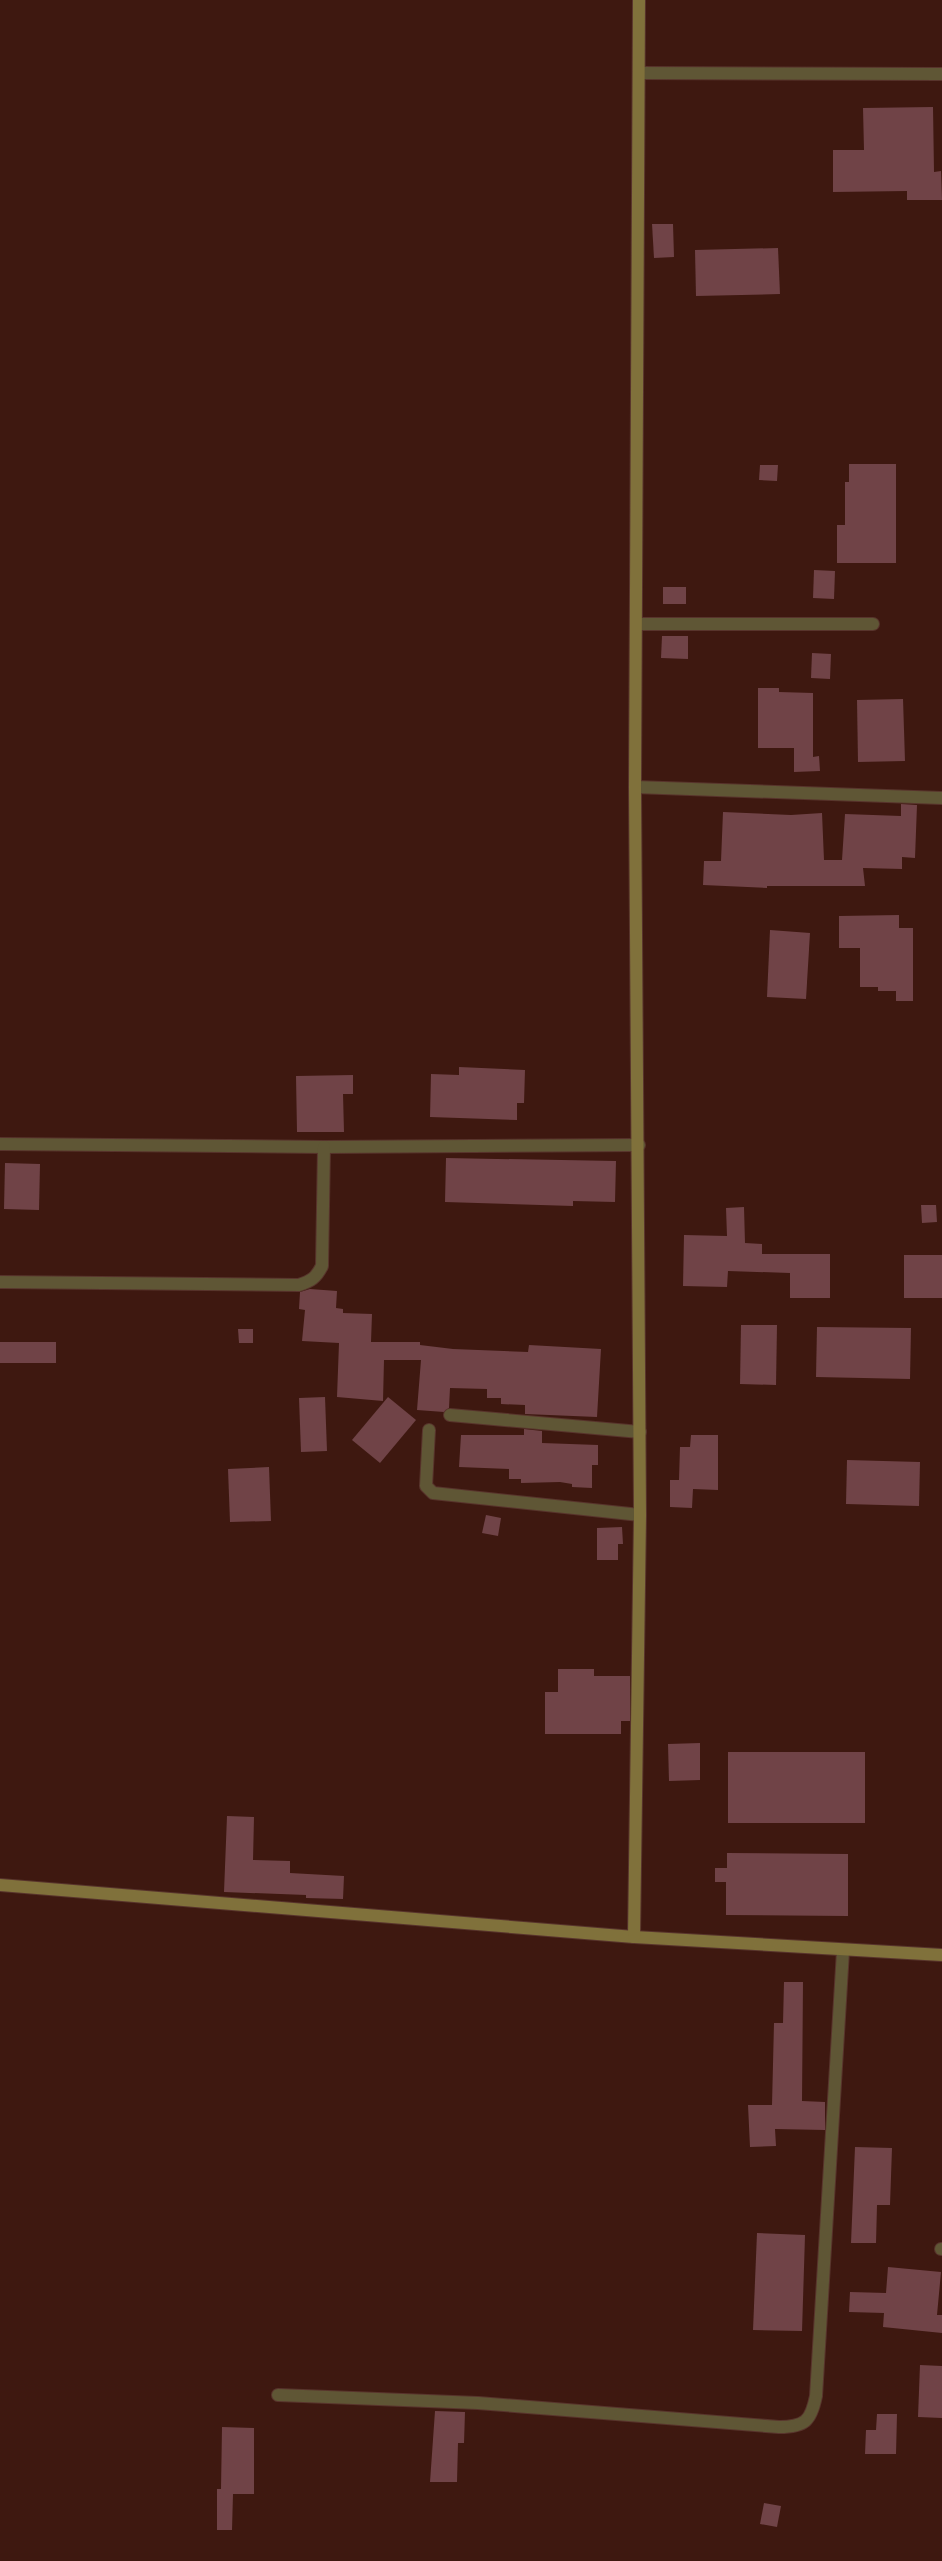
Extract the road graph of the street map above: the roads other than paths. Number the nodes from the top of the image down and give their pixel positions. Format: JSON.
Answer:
{"nodes":[{"id":1,"x":639,"y":0,"type":"edge"},
{"id":2,"x":639,"y":73,"type":"junction"},
{"id":3,"x":942,"y":74,"type":"edge"},
{"id":4,"x":636,"y":624,"type":"junction"},
{"id":5,"x":873,"y":624,"type":"dead end"},
{"id":6,"x":635,"y":787,"type":"junction"},
{"id":7,"x":942,"y":798,"type":"edge"},
{"id":8,"x":0,"y":1144,"type":"edge"},
{"id":9,"x":639,"y":1145,"type":"junction"},
{"id":10,"x":324,"y":1147,"type":"junction"},
{"id":11,"x":0,"y":1282,"type":"edge"},
{"id":12,"x":450,"y":1415,"type":"dead end"},
{"id":13,"x":430,"y":1430,"type":"dead end"},
{"id":14,"x":640,"y":1432,"type":"junction"},
{"id":15,"x":640,"y":1515,"type":"junction"},
{"id":16,"x":0,"y":1885,"type":"edge"},
{"id":17,"x":634,"y":1937,"type":"junction"},
{"id":18,"x":843,"y":1951,"type":"junction"},
{"id":19,"x":942,"y":1955,"type":"edge"},
{"id":20,"x":278,"y":2395,"type":"dead end"}],
"edges":[{"from":1,"to":2,"type":"street"},
{"from":2,"to":3,"type":"street"},
{"from":2,"to":4,"type":"street"},
{"from":4,"to":5,"type":"street"},
{"from":4,"to":6,"type":"street"},
{"from":6,"to":7,"type":"street"},
{"from":6,"to":9,"type":"street"},
{"from":8,"to":10,"type":"street"},
{"from":9,"to":10,"type":"street"},
{"from":9,"to":14,"type":"street"},
{"from":10,"to":11,"type":"street"},
{"from":12,"to":14,"type":"street"},
{"from":13,"to":15,"type":"street"},
{"from":14,"to":15,"type":"street"},
{"from":15,"to":17,"type":"street"},
{"from":16,"to":17,"type":"street"},
{"from":17,"to":18,"type":"street"},
{"from":18,"to":19,"type":"street"},
{"from":18,"to":20,"type":"street"}]}
